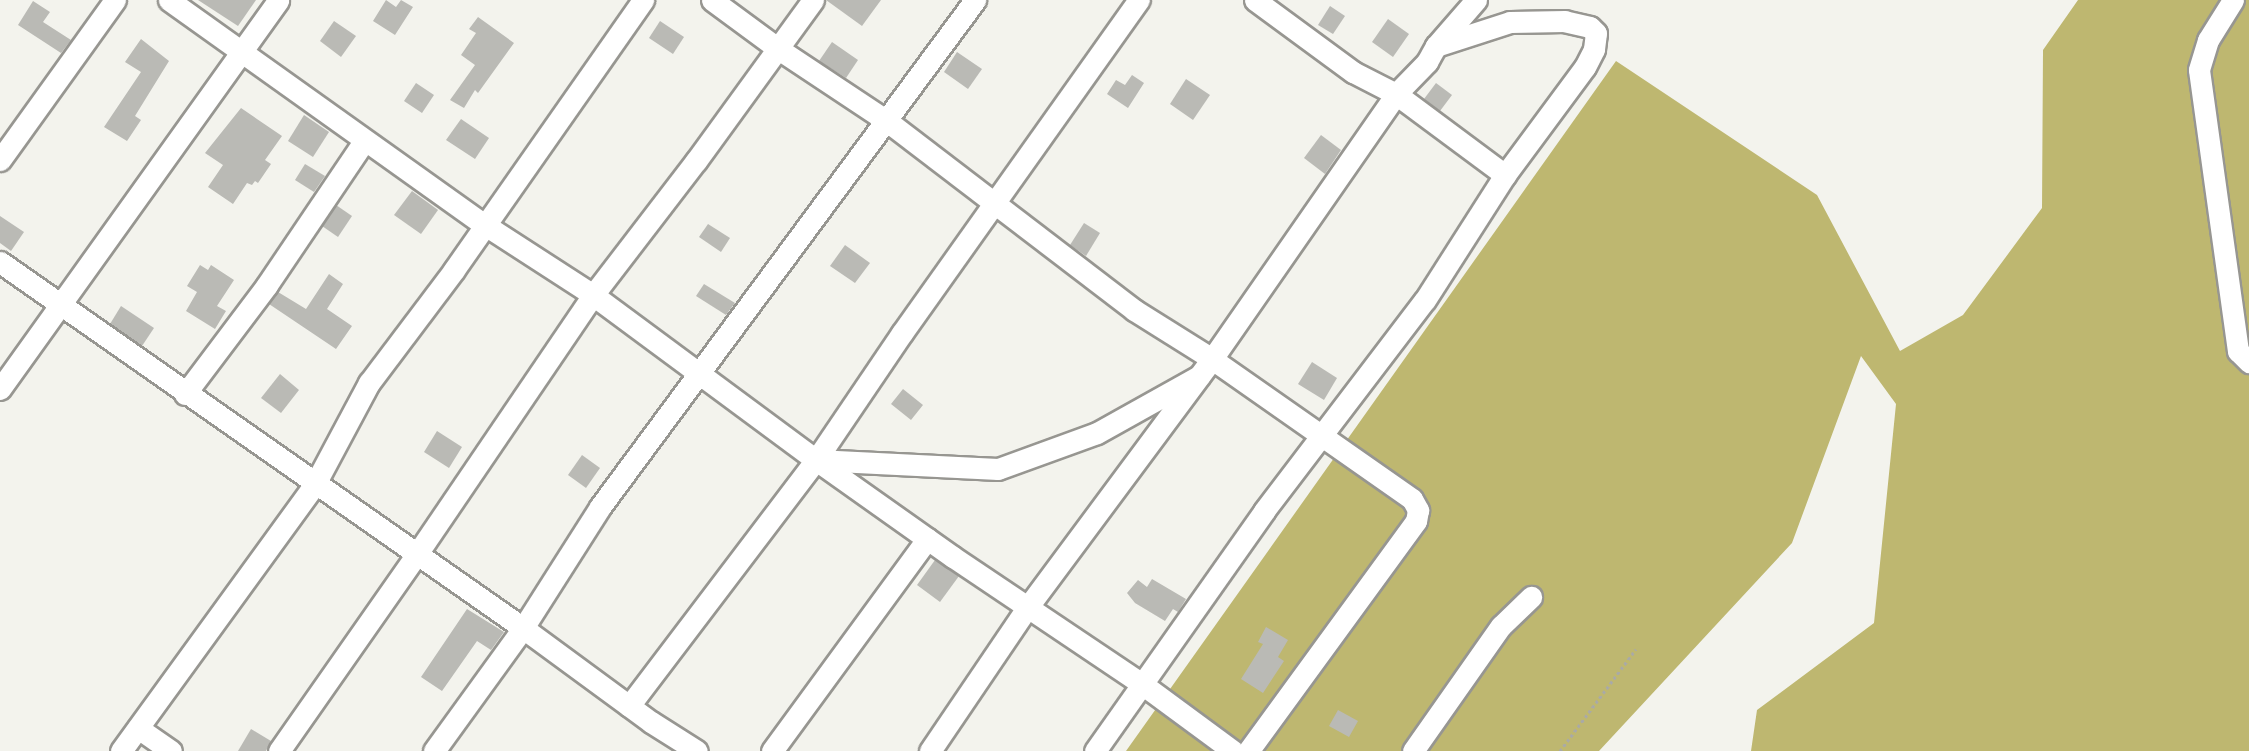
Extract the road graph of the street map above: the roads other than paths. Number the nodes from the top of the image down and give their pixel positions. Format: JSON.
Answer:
{"nodes":[{"id":1,"x":116,"y":0,"type":"edge"},
{"id":2,"x":169,"y":0,"type":"edge"},
{"id":3,"x":278,"y":0,"type":"edge"},
{"id":4,"x":643,"y":0,"type":"edge"},
{"id":5,"x":712,"y":0,"type":"edge"},
{"id":6,"x":813,"y":0,"type":"edge"},
{"id":7,"x":975,"y":0,"type":"edge"},
{"id":8,"x":1139,"y":0,"type":"edge"},
{"id":9,"x":1255,"y":0,"type":"edge"},
{"id":10,"x":1476,"y":0,"type":"edge"},
{"id":11,"x":2233,"y":0,"type":"edge"},
{"id":12,"x":1436,"y":46,"type":"junction"},
{"id":13,"x":777,"y":48,"type":"junction"},
{"id":14,"x":240,"y":52,"type":"junction"},
{"id":15,"x":1396,"y":94,"type":"junction"},
{"id":16,"x":886,"y":121,"type":"junction"},
{"id":17,"x":364,"y":141,"type":"junction"},
{"id":18,"x":0,"y":160,"type":"edge"},
{"id":19,"x":1505,"y":176,"type":"junction"},
{"id":20,"x":993,"y":204,"type":"junction"},
{"id":21,"x":485,"y":225,"type":"junction"},
{"id":22,"x":0,"y":262,"type":"edge"},
{"id":23,"x":593,"y":295,"type":"junction"},
{"id":24,"x":61,"y":303,"type":"junction"},
{"id":25,"x":2249,"y":362,"type":"edge"},
{"id":26,"x":1205,"y":367,"type":"junction"},
{"id":27,"x":699,"y":374,"type":"junction"},
{"id":28,"x":0,"y":388,"type":"edge"},
{"id":29,"x":185,"y":394,"type":"junction"},
{"id":30,"x":1322,"y":435,"type":"junction"},
{"id":31,"x":816,"y":460,"type":"junction"},
{"id":32,"x":315,"y":484,"type":"junction"},
{"id":33,"x":927,"y":539,"type":"junction"},
{"id":34,"x":417,"y":554,"type":"junction"},
{"id":35,"x":1531,"y":597,"type":"dead end"},
{"id":36,"x":1028,"y":608,"type":"junction"},
{"id":37,"x":523,"y":628,"type":"junction"},
{"id":38,"x":1142,"y":684,"type":"junction"},
{"id":39,"x":629,"y":706,"type":"junction"},
{"id":40,"x":138,"y":728,"type":"junction"},
{"id":41,"x":121,"y":751,"type":"edge"},
{"id":42,"x":171,"y":751,"type":"edge"},
{"id":43,"x":279,"y":751,"type":"edge"},
{"id":44,"x":434,"y":751,"type":"edge"},
{"id":45,"x":697,"y":751,"type":"edge"},
{"id":46,"x":772,"y":751,"type":"edge"},
{"id":47,"x":930,"y":751,"type":"edge"},
{"id":48,"x":1095,"y":751,"type":"edge"},
{"id":49,"x":1233,"y":751,"type":"edge"},
{"id":50,"x":1248,"y":751,"type":"edge"},
{"id":51,"x":1413,"y":751,"type":"edge"}],
"edges":[{"from":1,"to":18,"type":"street"},
{"from":2,"to":14,"type":"street"},
{"from":3,"to":14,"type":"street"},
{"from":4,"to":21,"type":"street"},
{"from":5,"to":13,"type":"street"},
{"from":6,"to":13,"type":"street"},
{"from":7,"to":16,"type":"street"},
{"from":8,"to":20,"type":"street"},
{"from":9,"to":15,"type":"street"},
{"from":10,"to":12,"type":"street"},
{"from":11,"to":25,"type":"street"},
{"from":12,"to":15,"type":"street"},
{"from":12,"to":19,"type":"street"},
{"from":13,"to":16,"type":"street"},
{"from":13,"to":23,"type":"street"},
{"from":14,"to":17,"type":"street"},
{"from":14,"to":24,"type":"street"},
{"from":15,"to":19,"type":"street"},
{"from":15,"to":26,"type":"street"},
{"from":16,"to":20,"type":"street"},
{"from":16,"to":27,"type":"street"},
{"from":17,"to":21,"type":"street"},
{"from":17,"to":29,"type":"street"},
{"from":19,"to":30,"type":"street"},
{"from":20,"to":26,"type":"street"},
{"from":20,"to":31,"type":"street"},
{"from":21,"to":23,"type":"street"},
{"from":21,"to":32,"type":"street"},
{"from":22,"to":24,"type":"street"},
{"from":23,"to":27,"type":"street"},
{"from":23,"to":34,"type":"street"},
{"from":24,"to":28,"type":"street"},
{"from":24,"to":29,"type":"street"},
{"from":26,"to":30,"type":"street"},
{"from":26,"to":31,"type":"street"},
{"from":26,"to":36,"type":"street"},
{"from":27,"to":31,"type":"street"},
{"from":27,"to":37,"type":"street"},
{"from":29,"to":32,"type":"street"},
{"from":30,"to":38,"type":"street"},
{"from":30,"to":50,"type":"street"},
{"from":31,"to":33,"type":"street"},
{"from":31,"to":39,"type":"street"},
{"from":32,"to":34,"type":"street"},
{"from":32,"to":40,"type":"street"},
{"from":33,"to":36,"type":"street"},
{"from":33,"to":46,"type":"street"},
{"from":34,"to":37,"type":"street"},
{"from":34,"to":43,"type":"street"},
{"from":35,"to":51,"type":"street"},
{"from":36,"to":38,"type":"street"},
{"from":36,"to":47,"type":"street"},
{"from":37,"to":39,"type":"street"},
{"from":37,"to":44,"type":"street"},
{"from":38,"to":48,"type":"street"},
{"from":38,"to":49,"type":"street"},
{"from":39,"to":45,"type":"street"},
{"from":40,"to":41,"type":"street"},
{"from":40,"to":42,"type":"street"}]}
